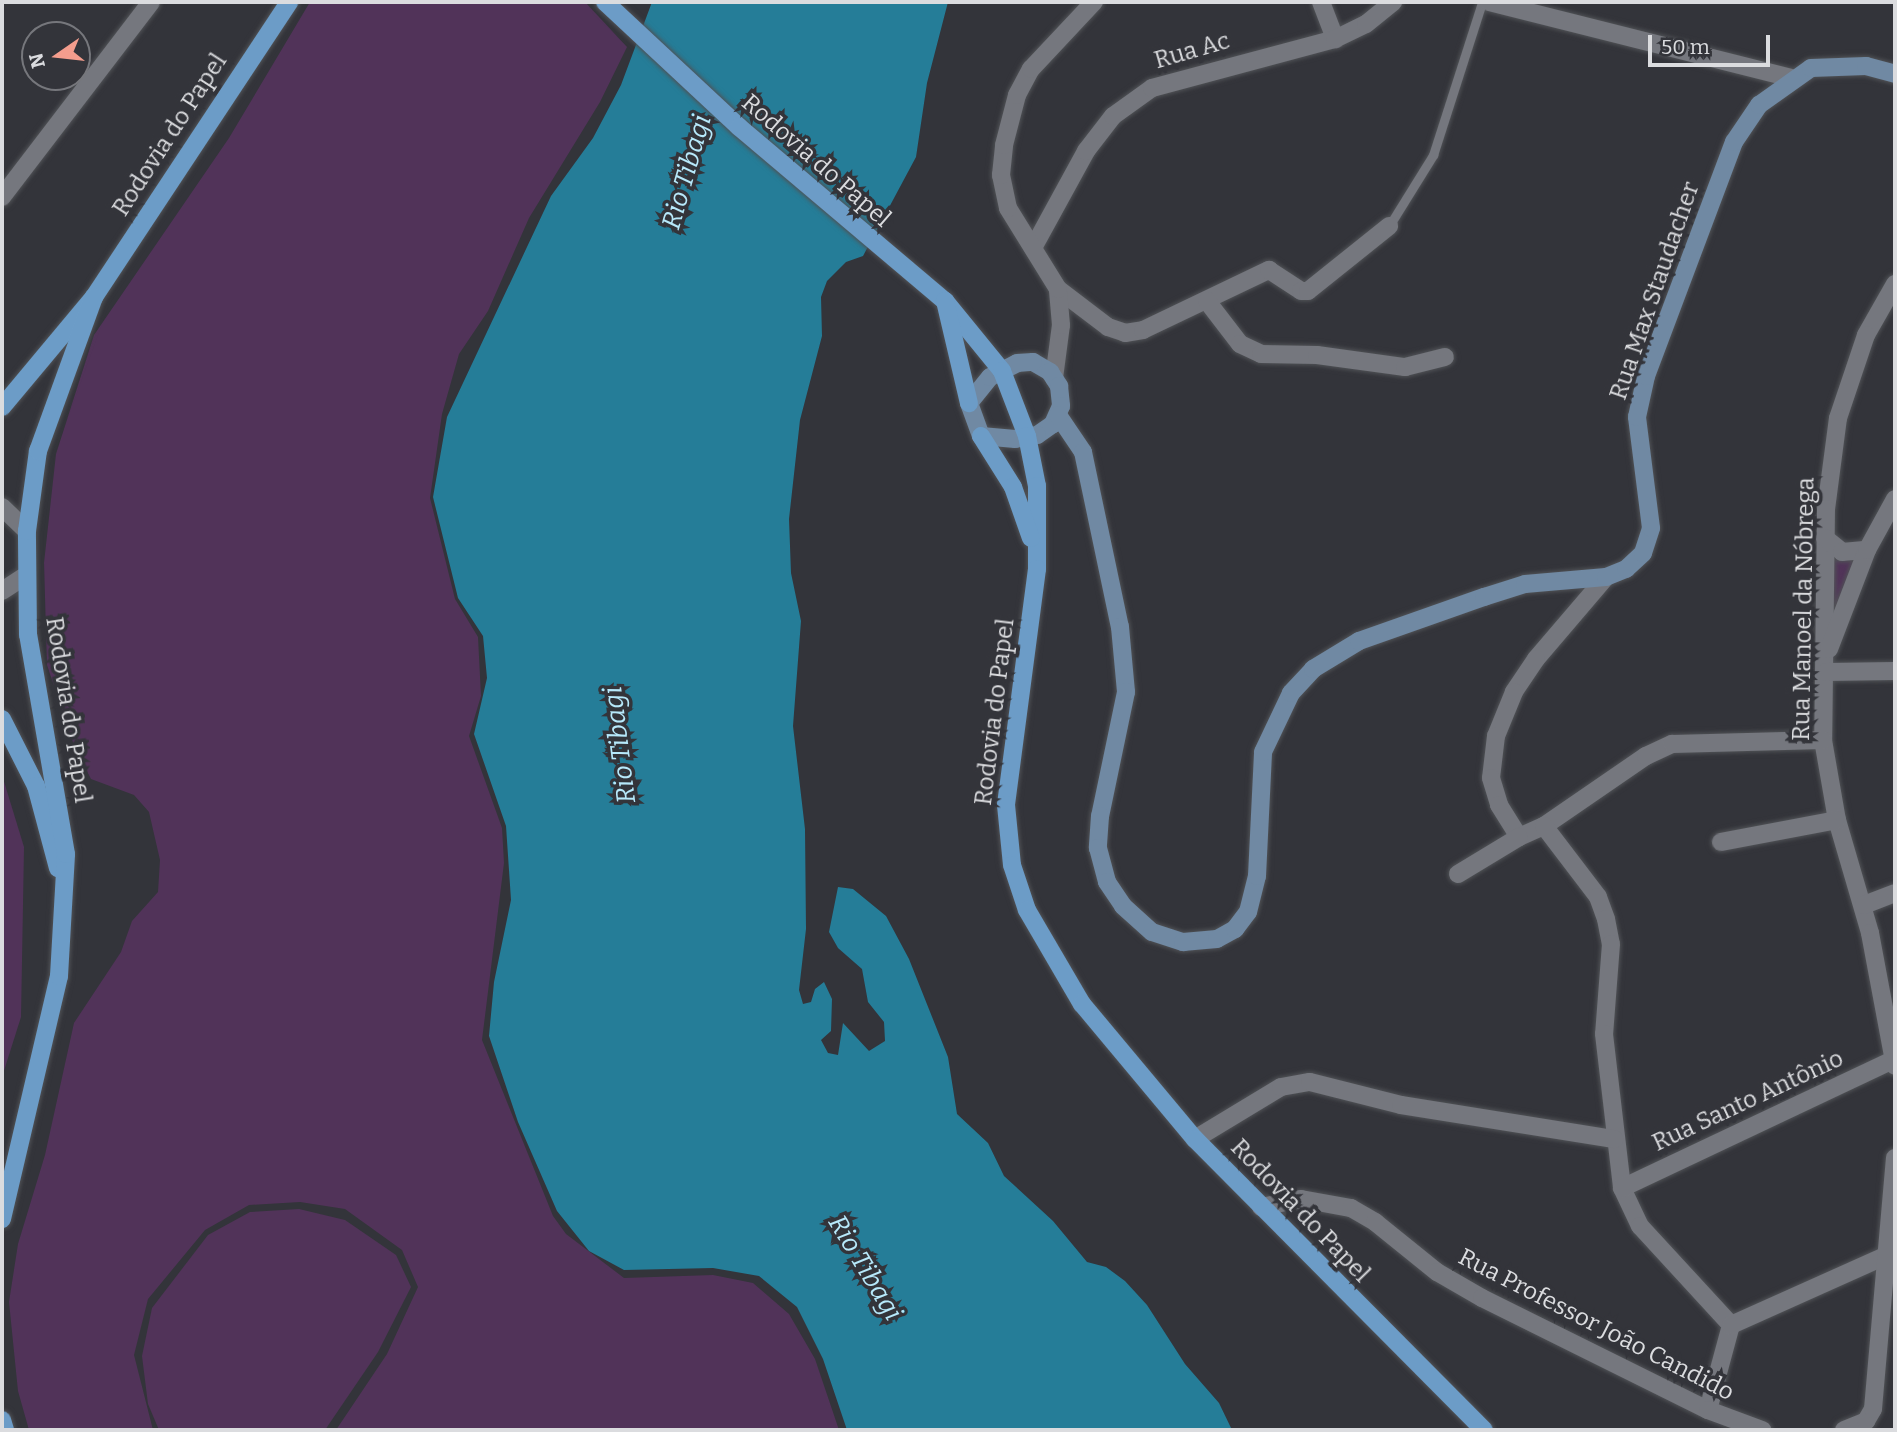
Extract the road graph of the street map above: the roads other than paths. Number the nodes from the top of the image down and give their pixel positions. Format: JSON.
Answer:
{"nodes":[{"id":1,"x":151,"y":2,"type":"edge"},
{"id":2,"x":289,"y":2,"type":"edge"},
{"id":3,"x":605,"y":2,"type":"edge"},
{"id":4,"x":1094,"y":2,"type":"edge"},
{"id":5,"x":1321,"y":2,"type":"edge"},
{"id":6,"x":1393,"y":2,"type":"edge"},
{"id":7,"x":1482,"y":2,"type":"edge"},
{"id":8,"x":1489,"y":2,"type":"edge"},
{"id":9,"x":1335,"y":40,"type":"junction"},
{"id":10,"x":1895,"y":74,"type":"edge"},
{"id":11,"x":1791,"y":78,"type":"junction"},
{"id":12,"x":2,"y":197,"type":"edge"},
{"id":13,"x":1389,"y":226,"type":"joint"},
{"id":14,"x":1033,"y":248,"type":"junction"},
{"id":15,"x":1895,"y":284,"type":"edge"},
{"id":16,"x":1058,"y":289,"type":"junction"},
{"id":17,"x":94,"y":297,"type":"junction"},
{"id":18,"x":945,"y":301,"type":"junction"},
{"id":19,"x":1207,"y":301,"type":"junction"},
{"id":20,"x":1056,"y":338,"type":"junction"},
{"id":21,"x":1445,"y":357,"type":"dead end"},
{"id":22,"x":1033,"y":362,"type":"junction"},
{"id":23,"x":1002,"y":371,"type":"junction"},
{"id":24,"x":1054,"y":377,"type":"junction"},
{"id":25,"x":969,"y":403,"type":"junction"},
{"id":26,"x":2,"y":407,"type":"edge"},
{"id":27,"x":1058,"y":415,"type":"junction"},
{"id":28,"x":981,"y":436,"type":"junction"},
{"id":29,"x":1027,"y":436,"type":"junction"},
{"id":30,"x":1895,"y":499,"type":"edge"},
{"id":31,"x":2,"y":507,"type":"edge"},
{"id":32,"x":27,"y":531,"type":"junction"},
{"id":33,"x":1825,"y":538,"type":"junction"},
{"id":34,"x":1867,"y":550,"type":"junction"},
{"id":35,"x":1037,"y":569,"type":"junction"},
{"id":36,"x":27,"y":575,"type":"junction"},
{"id":37,"x":1606,"y":578,"type":"junction"},
{"id":38,"x":2,"y":591,"type":"edge"},
{"id":39,"x":1826,"y":664,"type":"junction"},
{"id":40,"x":1895,"y":671,"type":"edge"},
{"id":41,"x":2,"y":719,"type":"edge"},
{"id":42,"x":1823,"y":740,"type":"junction"},
{"id":43,"x":1836,"y":820,"type":"junction"},
{"id":44,"x":1544,"y":826,"type":"junction"},
{"id":45,"x":1519,"y":838,"type":"junction"},
{"id":46,"x":1721,"y":842,"type":"dead end"},
{"id":47,"x":1458,"y":874,"type":"dead end"},
{"id":48,"x":64,"y":888,"type":"junction"},
{"id":49,"x":1895,"y":893,"type":"edge"},
{"id":50,"x":1864,"y":905,"type":"junction"},
{"id":51,"x":1895,"y":1060,"type":"edge"},
{"id":52,"x":1895,"y":1066,"type":"edge"},
{"id":53,"x":1195,"y":1139,"type":"junction"},
{"id":54,"x":1614,"y":1139,"type":"junction"},
{"id":55,"x":1895,"y":1158,"type":"edge"},
{"id":56,"x":1622,"y":1188,"type":"junction"},
{"id":57,"x":1261,"y":1207,"type":"junction"},
{"id":58,"x":2,"y":1219,"type":"edge"},
{"id":59,"x":1885,"y":1256,"type":"junction"},
{"id":60,"x":1731,"y":1325,"type":"junction"},
{"id":61,"x":1707,"y":1410,"type":"junction"},
{"id":62,"x":2,"y":1420,"type":"edge"},
{"id":63,"x":5,"y":1430,"type":"edge"},
{"id":64,"x":1484,"y":1430,"type":"edge"},
{"id":65,"x":1762,"y":1430,"type":"edge"},
{"id":66,"x":1844,"y":1430,"type":"edge"}],
"edges":[{"from":1,"to":12,"type":"street"},
{"from":2,"to":17,"type":"main road","name":"Rodovia do Papel"},
{"from":3,"to":18,"type":"main road","name":"Rodovia do Papel"},
{"from":4,"to":14,"type":"street"},
{"from":5,"to":9,"type":"street"},
{"from":6,"to":9,"type":"street","name":"Rua Ac"},
{"from":7,"to":13,"type":"lane"},
{"from":8,"to":11,"type":"street"},
{"from":9,"to":14,"type":"street","name":"Rua Ac"},
{"from":10,"to":11,"type":"main road","name":"Rua Max Staudacher"},
{"from":11,"to":37,"type":"main road","name":"Rua Max Staudacher"},
{"from":13,"to":19,"type":"street"},
{"from":14,"to":16,"type":"street"},
{"from":15,"to":33,"type":"street","name":"Rua Manoel da Nóbrega"},
{"from":16,"to":19,"type":"street"},
{"from":16,"to":20,"type":"street"},
{"from":17,"to":26,"type":"main road","name":"Rodovia do Papel"},
{"from":17,"to":32,"type":"main road","name":"Rodovia do Papel"},
{"from":18,"to":23,"type":"main road","name":"Rodovia do Papel"},
{"from":18,"to":25,"type":"main road"},
{"from":19,"to":21,"type":"street"},
{"from":20,"to":22,"type":"street"},
{"from":20,"to":24,"type":"street"},
{"from":22,"to":23,"type":"main road"},
{"from":22,"to":24,"type":"main road"},
{"from":23,"to":25,"type":"main road"},
{"from":23,"to":29,"type":"main road","name":"Rodovia do Papel"},
{"from":24,"to":27,"type":"main road"},
{"from":25,"to":28,"type":"main road"},
{"from":27,"to":29,"type":"main road"},
{"from":27,"to":37,"type":"main road","name":"Rua Max Staudacher"},
{"from":28,"to":29,"type":"main road"},
{"from":28,"to":35,"type":"main road"},
{"from":29,"to":35,"type":"main road","name":"Rodovia do Papel"},
{"from":30,"to":34,"type":"street"},
{"from":31,"to":32,"type":"street"},
{"from":32,"to":36,"type":"main road","name":"Rodovia do Papel"},
{"from":33,"to":34,"type":"street"},
{"from":33,"to":39,"type":"street","name":"Rua Manoel da Nóbrega"},
{"from":34,"to":39,"type":"street"},
{"from":35,"to":53,"type":"main road","name":"Rodovia do Papel"},
{"from":36,"to":38,"type":"street"},
{"from":36,"to":48,"type":"main road","name":"Rodovia do Papel"},
{"from":37,"to":45,"type":"street"},
{"from":39,"to":40,"type":"street"},
{"from":39,"to":42,"type":"street","name":"Rua Manoel da Nóbrega"},
{"from":41,"to":48,"type":"main road","name":"Rodovia do Papel"},
{"from":42,"to":43,"type":"street","name":"Rua Manoel da Nóbrega"},
{"from":42,"to":44,"type":"street"},
{"from":43,"to":46,"type":"street"},
{"from":43,"to":50,"type":"street","name":"Rua Manoel da Nóbrega"},
{"from":44,"to":45,"type":"street"},
{"from":44,"to":54,"type":"street"},
{"from":45,"to":47,"type":"street"},
{"from":48,"to":58,"type":"main road","name":"Rodovia do Papel"},
{"from":49,"to":50,"type":"street"},
{"from":50,"to":51,"type":"street","name":"Rua Manoel da Nóbrega"},
{"from":51,"to":52,"type":"street","name":"Rua Manoel da Nóbrega"},
{"from":51,"to":56,"type":"street","name":"Rua Santo Antônio"},
{"from":53,"to":54,"type":"street"},
{"from":53,"to":57,"type":"main road","name":"Rodovia do Papel"},
{"from":54,"to":56,"type":"street"},
{"from":55,"to":59,"type":"street"},
{"from":56,"to":60,"type":"street"},
{"from":57,"to":61,"type":"street","name":"Rua Professor João Candido"},
{"from":57,"to":64,"type":"main road","name":"Rodovia do Papel"},
{"from":59,"to":60,"type":"street"},
{"from":59,"to":66,"type":"street"},
{"from":60,"to":61,"type":"street"},
{"from":61,"to":65,"type":"street","name":"Rua Professor João Candido"},
{"from":62,"to":63,"type":"main road"}]}
